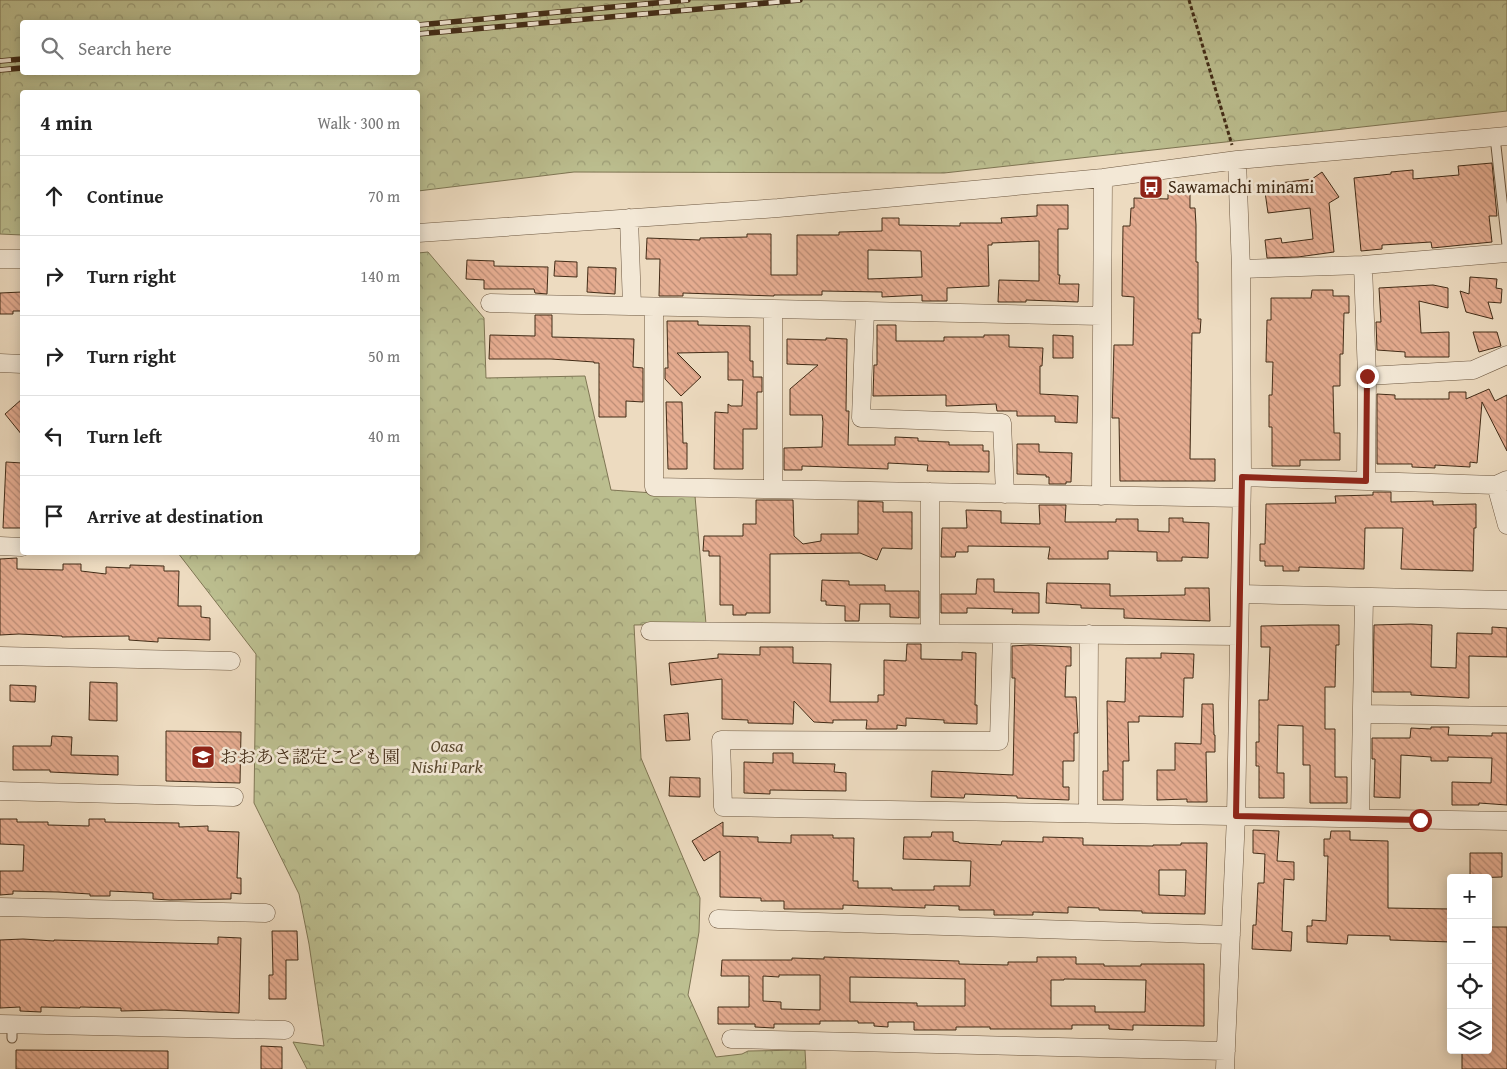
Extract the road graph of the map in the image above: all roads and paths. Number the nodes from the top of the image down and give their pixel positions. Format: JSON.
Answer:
{"nodes":[{"id":1,"x":1189,"y":0,"type":"edge"},
{"id":2,"x":1501,"y":136,"type":"edge"},
{"id":3,"x":1236,"y":160,"type":"junction"},
{"id":4,"x":1103,"y":178,"type":"junction"},
{"id":5,"x":629,"y":218,"type":"junction"},
{"id":6,"x":420,"y":233,"type":"edge"},
{"id":7,"x":1507,"y":245,"type":"edge"},
{"id":8,"x":1507,"y":252,"type":"edge"},
{"id":9,"x":0,"y":259,"type":"edge"},
{"id":10,"x":20,"y":259,"type":"edge"},
{"id":11,"x":1363,"y":265,"type":"junction"},
{"id":12,"x":1241,"y":268,"type":"junction"},
{"id":13,"x":490,"y":303,"type":"dead end"},
{"id":14,"x":632,"y":306,"type":"junction"},
{"id":15,"x":654,"y":307,"type":"junction"},
{"id":16,"x":773,"y":309,"type":"junction"},
{"id":17,"x":865,"y":311,"type":"junction"},
{"id":18,"x":1102,"y":316,"type":"junction"},
{"id":19,"x":1507,"y":355,"type":"edge"},
{"id":20,"x":0,"y":364,"type":"edge"},
{"id":21,"x":20,"y":364,"type":"edge"},
{"id":22,"x":1367,"y":376,"type":"junction"},
{"id":23,"x":1242,"y":477,"type":"junction"},
{"id":24,"x":1366,"y":481,"type":"junction"},
{"id":25,"x":1501,"y":482,"type":"edge"},
{"id":26,"x":773,"y":489,"type":"junction"},
{"id":27,"x":930,"y":492,"type":"junction"},
{"id":28,"x":1005,"y":494,"type":"junction"},
{"id":29,"x":1101,"y":496,"type":"junction"},
{"id":30,"x":1241,"y":498,"type":"junction"},
{"id":31,"x":1507,"y":525,"type":"edge"},
{"id":32,"x":0,"y":546,"type":"edge"},
{"id":33,"x":20,"y":547,"type":"edge"},
{"id":34,"x":1240,"y":594,"type":"junction"},
{"id":35,"x":1364,"y":597,"type":"junction"},
{"id":36,"x":1507,"y":600,"type":"edge"},
{"id":37,"x":650,"y":631,"type":"dead end"},
{"id":38,"x":930,"y":633,"type":"junction"},
{"id":39,"x":1002,"y":634,"type":"junction"},
{"id":40,"x":1089,"y":634,"type":"junction"},
{"id":41,"x":1239,"y":636,"type":"junction"},
{"id":42,"x":0,"y":656,"type":"edge"},
{"id":43,"x":231,"y":661,"type":"dead end"},
{"id":44,"x":1362,"y":714,"type":"junction"},
{"id":45,"x":1507,"y":716,"type":"edge"},
{"id":46,"x":0,"y":791,"type":"edge"},
{"id":47,"x":234,"y":797,"type":"dead end"},
{"id":48,"x":1088,"y":813,"type":"junction"},
{"id":49,"x":1236,"y":816,"type":"junction"},
{"id":50,"x":1360,"y":818,"type":"junction"},
{"id":51,"x":1507,"y":821,"type":"edge"},
{"id":52,"x":0,"y":908,"type":"edge"},
{"id":53,"x":266,"y":913,"type":"dead end"},
{"id":54,"x":718,"y":920,"type":"dead end"},
{"id":55,"x":1231,"y":935,"type":"junction"},
{"id":56,"x":8,"y":1029,"type":"edge"},
{"id":57,"x":285,"y":1030,"type":"dead end"},
{"id":58,"x":731,"y":1039,"type":"dead end"},
{"id":59,"x":1226,"y":1051,"type":"junction"},
{"id":60,"x":1225,"y":1069,"type":"edge"}],
"edges":[{"from":1,"to":3,"type":"path"},
{"from":2,"to":3,"type":"street"},
{"from":2,"to":7,"type":"lane"},
{"from":3,"to":4,"type":"street"},
{"from":3,"to":12,"type":"street"},
{"from":4,"to":5,"type":"street"},
{"from":4,"to":18,"type":"street"},
{"from":5,"to":6,"type":"street"},
{"from":5,"to":14,"type":"street"},
{"from":8,"to":11,"type":"street"},
{"from":9,"to":10,"type":"street"},
{"from":11,"to":12,"type":"street"},
{"from":11,"to":22,"type":"street"},
{"from":12,"to":23,"type":"street"},
{"from":13,"to":14,"type":"street"},
{"from":14,"to":15,"type":"street"},
{"from":15,"to":16,"type":"street"},
{"from":15,"to":26,"type":"street"},
{"from":16,"to":17,"type":"street"},
{"from":16,"to":26,"type":"street"},
{"from":17,"to":18,"type":"street"},
{"from":17,"to":28,"type":"street"},
{"from":18,"to":29,"type":"street"},
{"from":19,"to":22,"type":"street"},
{"from":20,"to":21,"type":"street"},
{"from":22,"to":24,"type":"street"},
{"from":23,"to":24,"type":"street"},
{"from":23,"to":30,"type":"street"},
{"from":24,"to":25,"type":"street"},
{"from":25,"to":31,"type":"street"},
{"from":26,"to":27,"type":"street"},
{"from":27,"to":28,"type":"street"},
{"from":27,"to":38,"type":"street"},
{"from":28,"to":29,"type":"street"},
{"from":29,"to":30,"type":"street"},
{"from":30,"to":34,"type":"street"},
{"from":32,"to":33,"type":"street"},
{"from":34,"to":35,"type":"street"},
{"from":34,"to":41,"type":"street"},
{"from":35,"to":36,"type":"street"},
{"from":35,"to":44,"type":"street"},
{"from":37,"to":38,"type":"street"},
{"from":38,"to":39,"type":"street"},
{"from":39,"to":40,"type":"street"},
{"from":39,"to":48,"type":"street"},
{"from":40,"to":41,"type":"street"},
{"from":40,"to":48,"type":"street"},
{"from":41,"to":49,"type":"street"},
{"from":42,"to":43,"type":"street"},
{"from":44,"to":45,"type":"street"},
{"from":44,"to":50,"type":"street"},
{"from":46,"to":47,"type":"street"},
{"from":48,"to":49,"type":"street"},
{"from":49,"to":50,"type":"street"},
{"from":49,"to":55,"type":"street"},
{"from":50,"to":51,"type":"street"},
{"from":52,"to":53,"type":"street"},
{"from":54,"to":55,"type":"street"},
{"from":55,"to":59,"type":"street"},
{"from":56,"to":57,"type":"street"},
{"from":58,"to":59,"type":"street"},
{"from":59,"to":60,"type":"street"}]}
